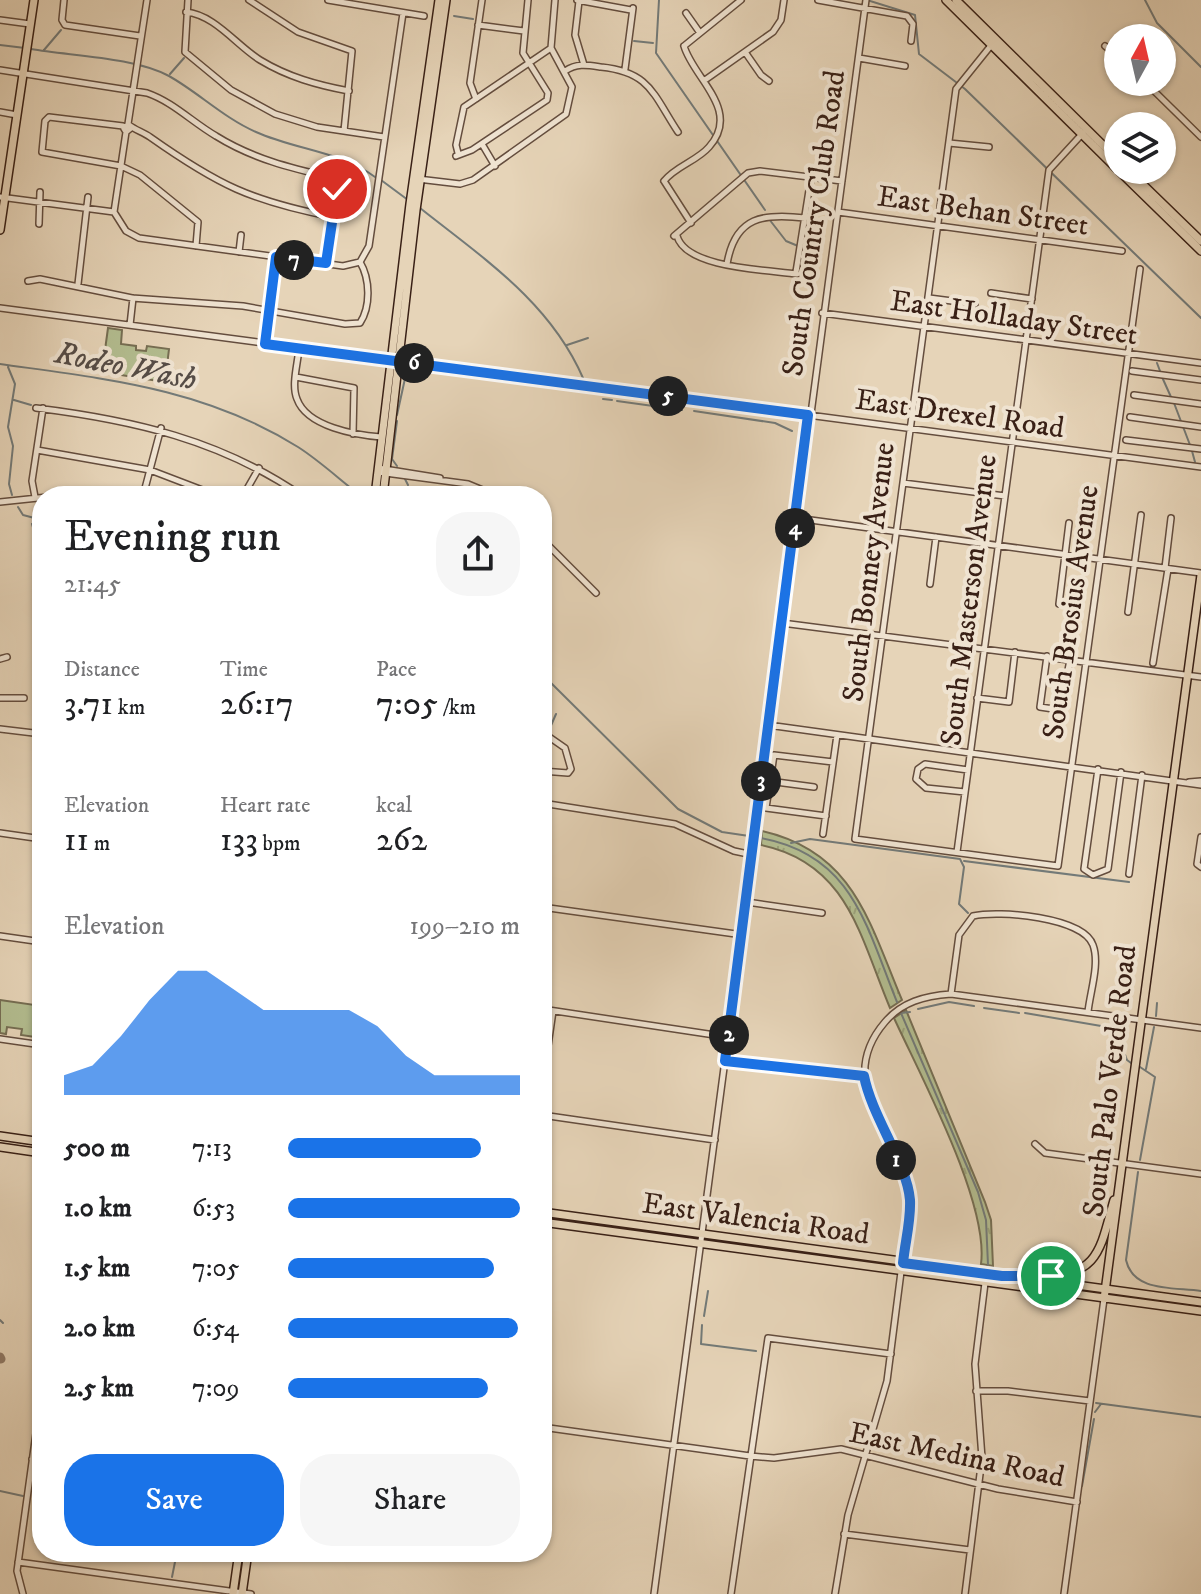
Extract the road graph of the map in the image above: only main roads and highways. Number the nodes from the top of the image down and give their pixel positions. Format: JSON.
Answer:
{"nodes":[{"id":1,"x":34,"y":0,"type":"edge"},
{"id":2,"x":439,"y":0,"type":"edge"},
{"id":3,"x":446,"y":0,"type":"edge"},
{"id":4,"x":946,"y":0,"type":"edge"},
{"id":5,"x":956,"y":0,"type":"edge"},
{"id":6,"x":994,"y":42,"type":"junction"},
{"id":7,"x":1084,"y":132,"type":"junction"},
{"id":8,"x":1104,"y":148,"type":"edge"},
{"id":9,"x":1104,"y":154,"type":"edge"},
{"id":10,"x":417,"y":179,"type":"junction"},
{"id":11,"x":1135,"y":184,"type":"edge"},
{"id":12,"x":1140,"y":184,"type":"edge"},
{"id":13,"x":3,"y":197,"type":"edge"},
{"id":14,"x":1153,"y":199,"type":"junction"},
{"id":15,"x":0,"y":230,"type":"edge"},
{"id":16,"x":1201,"y":241,"type":"edge"},
{"id":17,"x":1201,"y":251,"type":"edge"},
{"id":18,"x":393,"y":361,"type":"junction"},
{"id":19,"x":382,"y":471,"type":"junction"},
{"id":20,"x":378,"y":486,"type":"edge"},
{"id":21,"x":383,"y":486,"type":"edge"},
{"id":22,"x":1201,"y":574,"type":"edge"},
{"id":23,"x":0,"y":1136,"type":"edge"},
{"id":24,"x":32,"y":1141,"type":"edge"},
{"id":25,"x":0,"y":1147,"type":"edge"},
{"id":26,"x":32,"y":1152,"type":"edge"},
{"id":27,"x":1123,"y":1167,"type":"junction"},
{"id":28,"x":552,"y":1213,"type":"edge"},
{"id":29,"x":601,"y":1220,"type":"junction"},
{"id":30,"x":552,"y":1223,"type":"edge"},
{"id":31,"x":599,"y":1230,"type":"junction"},
{"id":32,"x":902,"y":1267,"type":"junction"},
{"id":33,"x":1002,"y":1276,"type":"junction"},
{"id":34,"x":1106,"y":1289,"type":"junction"},
{"id":35,"x":1104,"y":1299,"type":"junction"},
{"id":36,"x":1201,"y":1302,"type":"edge"},
{"id":37,"x":1201,"y":1311,"type":"edge"},
{"id":38,"x":239,"y":1562,"type":"edge"},
{"id":39,"x":246,"y":1562,"type":"edge"},
{"id":40,"x":238,"y":1593,"type":"edge"}],
"edges":[{"from":1,"to":13,"type":"main road"},
{"from":2,"to":10,"type":"main road"},
{"from":3,"to":10,"type":"main road"},
{"from":4,"to":6,"type":"main road"},
{"from":5,"to":6,"type":"main road"},
{"from":6,"to":7,"type":"main road"},
{"from":7,"to":8,"type":"main road"},
{"from":7,"to":9,"type":"main road"},
{"from":10,"to":18,"type":"main road"},
{"from":11,"to":14,"type":"main road"},
{"from":12,"to":14,"type":"main road"},
{"from":13,"to":15,"type":"main road"},
{"from":14,"to":16,"type":"main road"},
{"from":14,"to":17,"type":"main road"},
{"from":18,"to":19,"type":"main road"},
{"from":18,"to":19,"type":"main road"},
{"from":19,"to":20,"type":"main road"},
{"from":19,"to":21,"type":"main road"},
{"from":22,"to":27,"type":"main road","name":"South Palo Verde Road"},
{"from":23,"to":24,"type":"main road"},
{"from":25,"to":26,"type":"main road"},
{"from":27,"to":33,"type":"main road"},
{"from":27,"to":34,"type":"main road","name":"South Palo Verde Road"},
{"from":28,"to":29,"type":"main road","name":"East Valencia Road"},
{"from":29,"to":31,"type":"main road"},
{"from":29,"to":32,"type":"main road","name":"East Valencia Road"},
{"from":30,"to":31,"type":"main road","name":"East Valencia Road"},
{"from":31,"to":32,"type":"main road","name":"East Valencia Road"},
{"from":32,"to":33,"type":"main road","name":"East Valencia Road"},
{"from":32,"to":35,"type":"main road","name":"East Valencia Road"},
{"from":33,"to":34,"type":"main road","name":"East Valencia Road"},
{"from":34,"to":35,"type":"main road","name":"South Palo Verde Road"},
{"from":34,"to":36,"type":"main road","name":"East Valencia Road"},
{"from":35,"to":37,"type":"main road","name":"East Valencia Road"},
{"from":38,"to":40,"type":"main road"},
{"from":39,"to":40,"type":"main road"}]}
